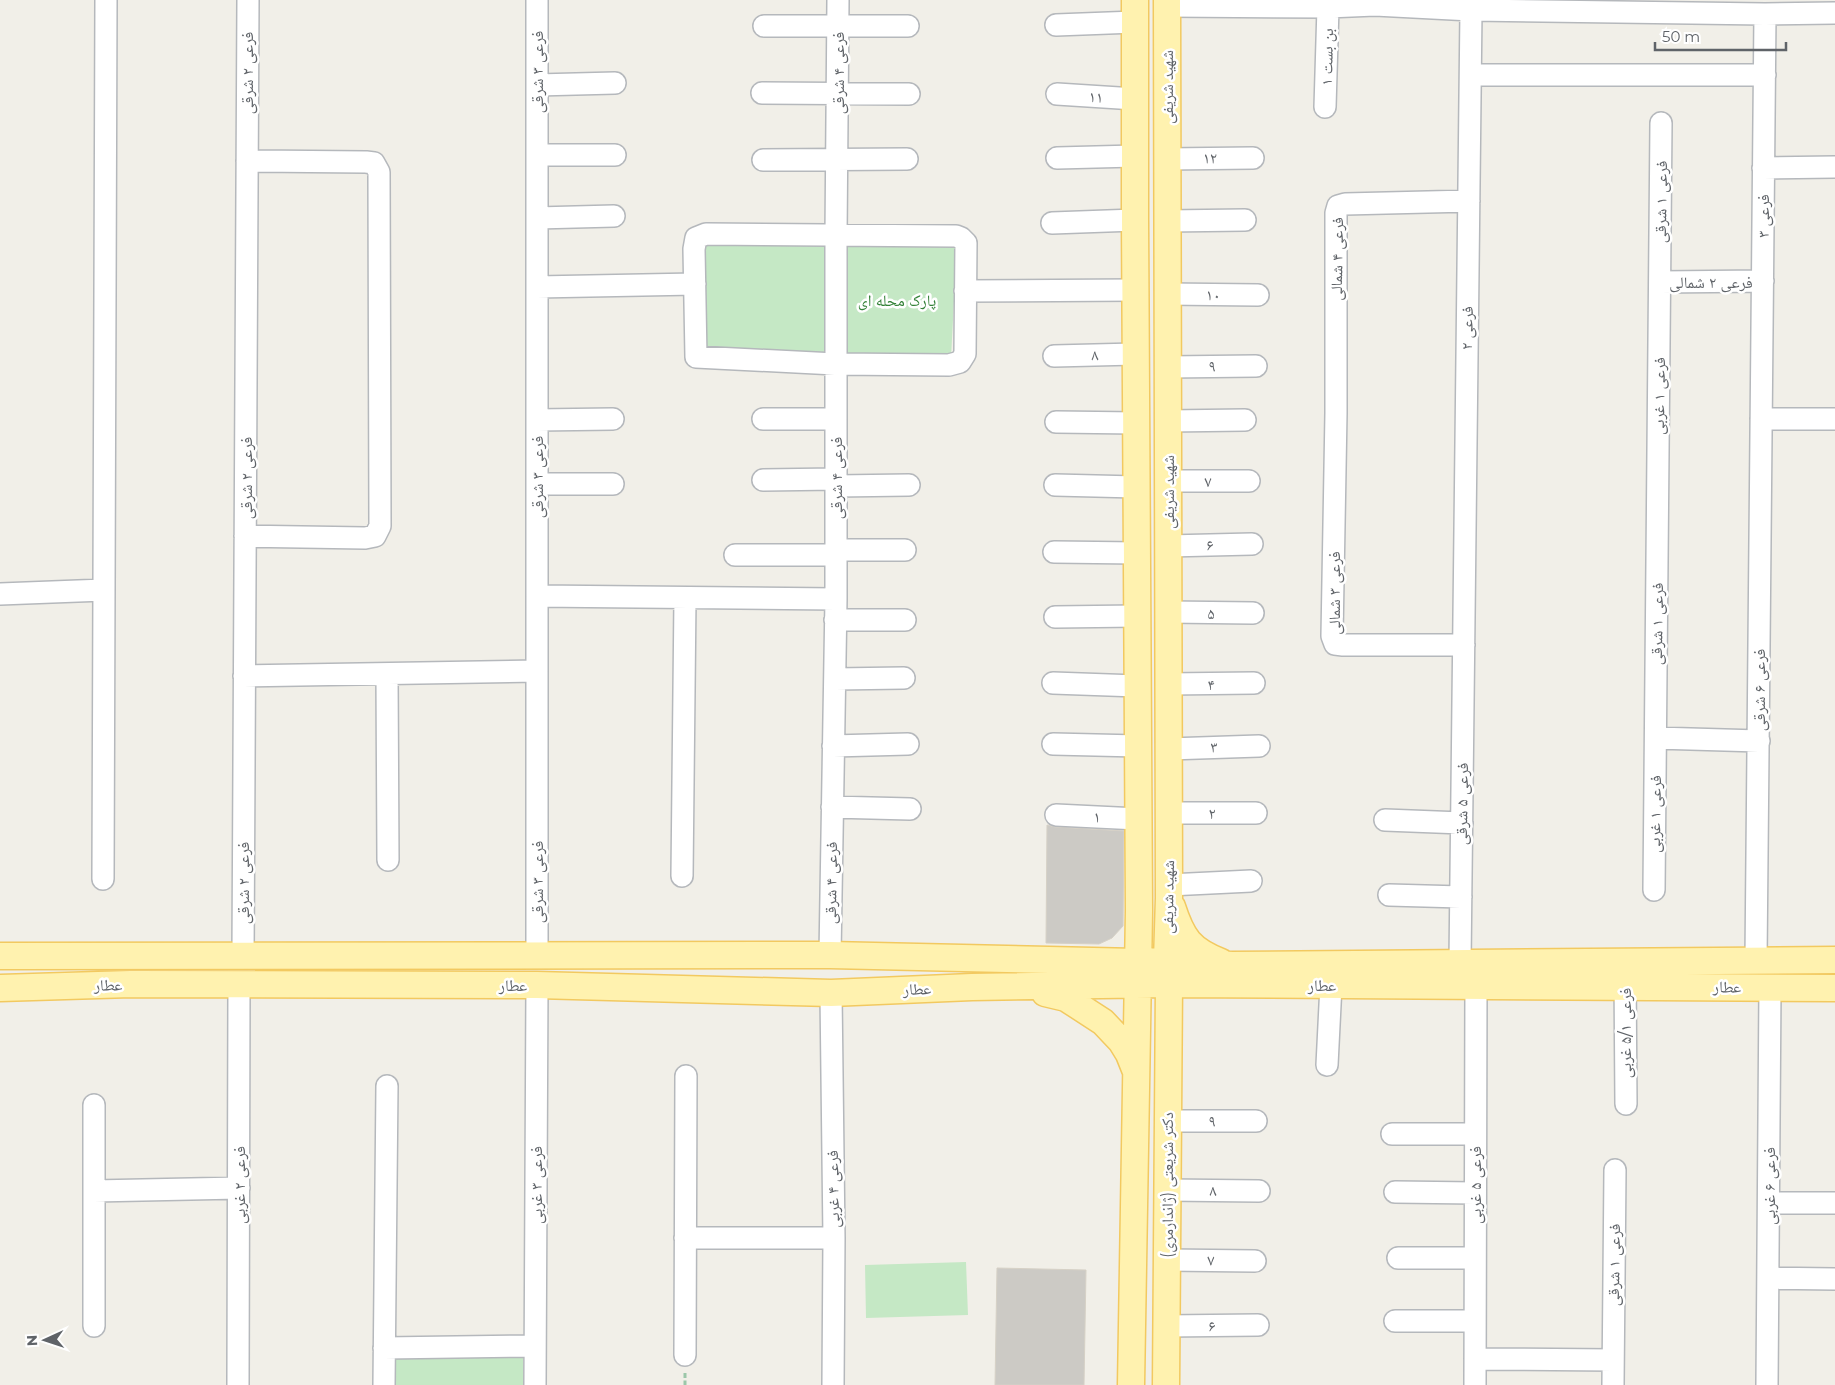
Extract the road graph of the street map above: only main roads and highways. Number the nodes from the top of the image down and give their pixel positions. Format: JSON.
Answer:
{"nodes":[{"id":1,"x":1167,"y":3,"type":"edge"},
{"id":2,"x":1135,"y":11,"type":"edge"},
{"id":3,"x":1135,"y":247,"type":"junction"},
{"id":4,"x":1167,"y":248,"type":"junction"},
{"id":5,"x":1169,"y":891,"type":"junction"},
{"id":6,"x":1139,"y":912,"type":"junction"},
{"id":7,"x":687,"y":955,"type":"junction"},
{"id":8,"x":0,"y":956,"type":"edge"},
{"id":9,"x":1104,"y":960,"type":"junction"},
{"id":10,"x":1835,"y":960,"type":"edge"},
{"id":11,"x":1168,"y":973,"type":"junction"},
{"id":12,"x":1137,"y":974,"type":"junction"},
{"id":13,"x":1625,"y":974,"type":"junction"},
{"id":14,"x":1233,"y":975,"type":"junction"},
{"id":15,"x":972,"y":987,"type":"junction"},
{"id":16,"x":0,"y":988,"type":"edge"},
{"id":17,"x":1835,"y":988,"type":"edge"},
{"id":18,"x":685,"y":989,"type":"junction"},
{"id":19,"x":1169,"y":1037,"type":"junction"},
{"id":20,"x":1137,"y":1074,"type":"junction"},
{"id":21,"x":1168,"y":1130,"type":"junction"},
{"id":22,"x":1136,"y":1139,"type":"junction"},
{"id":23,"x":1132,"y":1385,"type":"edge"},
{"id":24,"x":1166,"y":1385,"type":"edge"}],
"edges":[{"from":1,"to":4,"type":"main road","name":"شهید شریفی"},
{"from":2,"to":3,"type":"main road","name":"شهید شریفی"},
{"from":3,"to":4,"type":"main road"},
{"from":3,"to":6,"type":"main road","name":"شهید شریفی"},
{"from":4,"to":5,"type":"main road","name":"شهید شریفی"},
{"from":5,"to":11,"type":"main road","name":"شهید شریفی"},
{"from":5,"to":14,"type":"main road"},
{"from":6,"to":9,"type":"main road"},
{"from":6,"to":12,"type":"main road","name":"شهید شریفی"},
{"from":7,"to":8,"type":"main road","name":"عطار"},
{"from":7,"to":9,"type":"main road","name":"عطار"},
{"from":7,"to":18,"type":"main road"},
{"from":9,"to":12,"type":"main road","name":"عطار"},
{"from":10,"to":13,"type":"main road","name":"عطار"},
{"from":11,"to":12,"type":"main road","name":"عطار"},
{"from":11,"to":14,"type":"main road","name":"عطار"},
{"from":11,"to":19,"type":"main road","name":"دکتر شریعتی (ژاندارمری)"},
{"from":12,"to":15,"type":"main road","name":"عطار"},
{"from":12,"to":20,"type":"main road","name":"دکتر شریعتی (ژاندارمری)"},
{"from":13,"to":14,"type":"main road","name":"عطار"},
{"from":13,"to":14,"type":"main road","name":"عطار"},
{"from":13,"to":17,"type":"main road","name":"عطار"},
{"from":14,"to":19,"type":"main road"},
{"from":15,"to":18,"type":"main road","name":"عطار"},
{"from":15,"to":20,"type":"main road"},
{"from":16,"to":18,"type":"main road","name":"عطار"},
{"from":19,"to":21,"type":"main road","name":"دکتر شریعتی (ژاندارمری)"},
{"from":20,"to":22,"type":"main road","name":"دکتر شریعتی (ژاندارمری)"},
{"from":21,"to":22,"type":"main road"},
{"from":21,"to":24,"type":"main road","name":"دکتر شریعتی (ژاندارمری)"},
{"from":22,"to":23,"type":"main road","name":"دکتر شریعتی (ژاندارمری)"}]}
